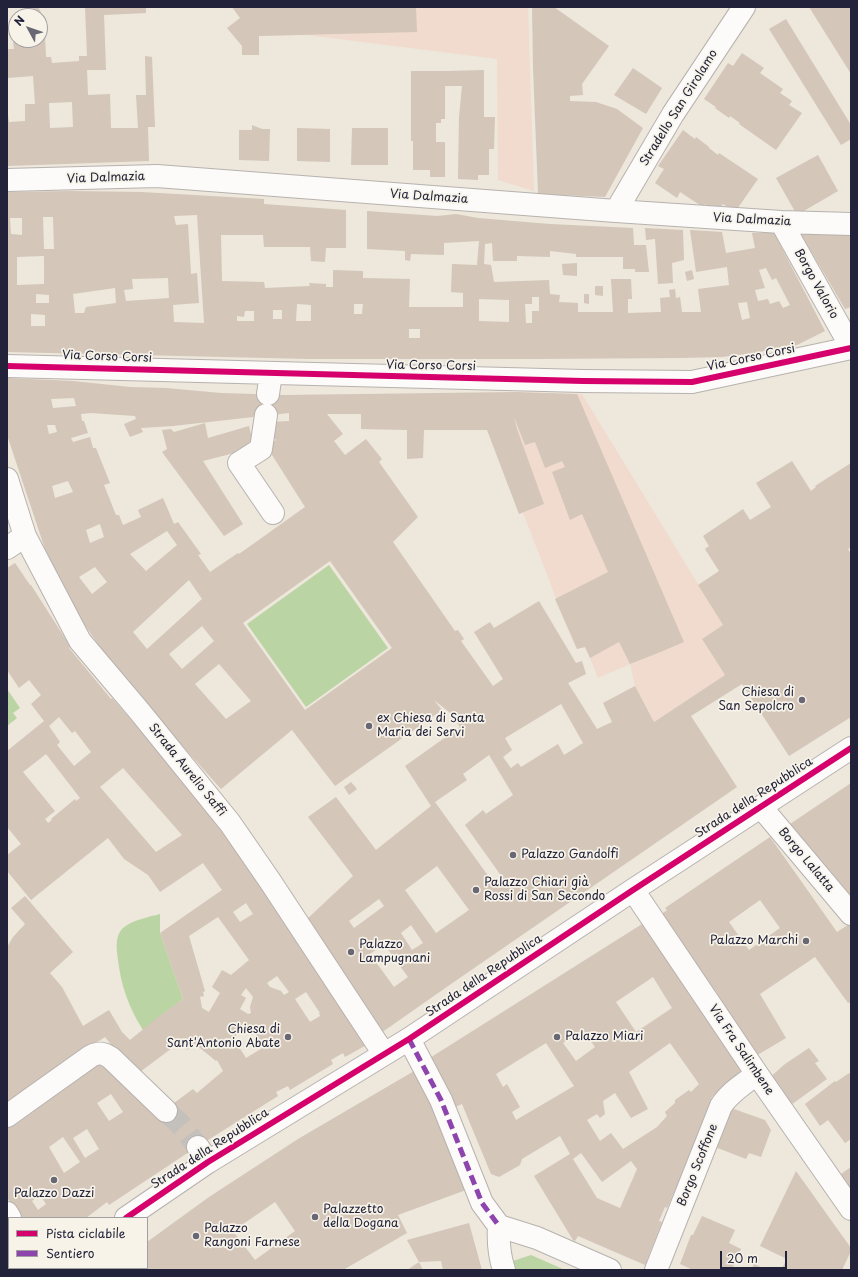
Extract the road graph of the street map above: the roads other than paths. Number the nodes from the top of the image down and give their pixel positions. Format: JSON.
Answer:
{"nodes":[{"id":1,"x":744,"y":7,"type":"edge"},
{"id":2,"x":7,"y":180,"type":"edge"},
{"id":3,"x":616,"y":211,"type":"junction"},
{"id":4,"x":781,"y":222,"type":"junction"},
{"id":5,"x":851,"y":224,"type":"edge"},
{"id":6,"x":851,"y":347,"type":"edge"},
{"id":7,"x":7,"y":366,"type":"edge"},
{"id":8,"x":271,"y":373,"type":"junction"},
{"id":9,"x":7,"y":479,"type":"edge"},
{"id":10,"x":273,"y":513,"type":"dead end"},
{"id":11,"x":25,"y":536,"type":"junction"},
{"id":12,"x":7,"y":548,"type":"edge"},
{"id":13,"x":851,"y":748,"type":"edge"},
{"id":14,"x":761,"y":807,"type":"junction"},
{"id":15,"x":633,"y":890,"type":"junction"},
{"id":16,"x":851,"y":914,"type":"edge"},
{"id":17,"x":409,"y":1039,"type":"junction"},
{"id":18,"x":384,"y":1054,"type":"junction"},
{"id":19,"x":757,"y":1074,"type":"junction"},
{"id":20,"x":166,"y":1111,"type":"tunnel mouth"},
{"id":21,"x":7,"y":1116,"type":"edge"},
{"id":22,"x":851,"y":1209,"type":"edge"},
{"id":23,"x":127,"y":1217,"type":"edge"},
{"id":24,"x":499,"y":1226,"type":"junction"},
{"id":25,"x":504,"y":1270,"type":"edge"},
{"id":26,"x":610,"y":1270,"type":"edge"},
{"id":27,"x":656,"y":1270,"type":"edge"}],
"edges":[{"from":1,"to":3,"type":"street","name":"Stradello San Girolamo"},
{"from":2,"to":3,"type":"street","name":"Via Dalmazia"},
{"from":3,"to":4,"type":"street","name":"Via Dalmazia"},
{"from":4,"to":5,"type":"street","name":"Via Dalmazia"},
{"from":4,"to":6,"type":"street","name":"Borgo Valorio"},
{"from":6,"to":8,"type":"street","name":"Via Corso Corsi"},
{"from":7,"to":8,"type":"street","name":"Via Corso Corsi"},
{"from":8,"to":10,"type":"street"},
{"from":9,"to":11,"type":"street","name":"Strada Aurelio Saffi"},
{"from":11,"to":12,"type":"street"},
{"from":11,"to":18,"type":"street","name":"Strada Aurelio Saffi"},
{"from":13,"to":14,"type":"street","name":"Strada della Repubblica"},
{"from":14,"to":15,"type":"street","name":"Strada della Repubblica"},
{"from":14,"to":16,"type":"street","name":"Borgo Lalatta"},
{"from":15,"to":17,"type":"street","name":"Strada della Repubblica"},
{"from":15,"to":19,"type":"street","name":"Via Fra Salimbene"},
{"from":17,"to":18,"type":"street","name":"Strada della Repubblica"},
{"from":17,"to":24,"type":"street"},
{"from":18,"to":23,"type":"street","name":"Strada della Repubblica"},
{"from":19,"to":22,"type":"street","name":"Via Fra Salimbene"},
{"from":19,"to":27,"type":"street","name":"Borgo Scoffone"},
{"from":20,"to":21,"type":"street"},
{"from":24,"to":25,"type":"street"},
{"from":24,"to":26,"type":"street"}]}
